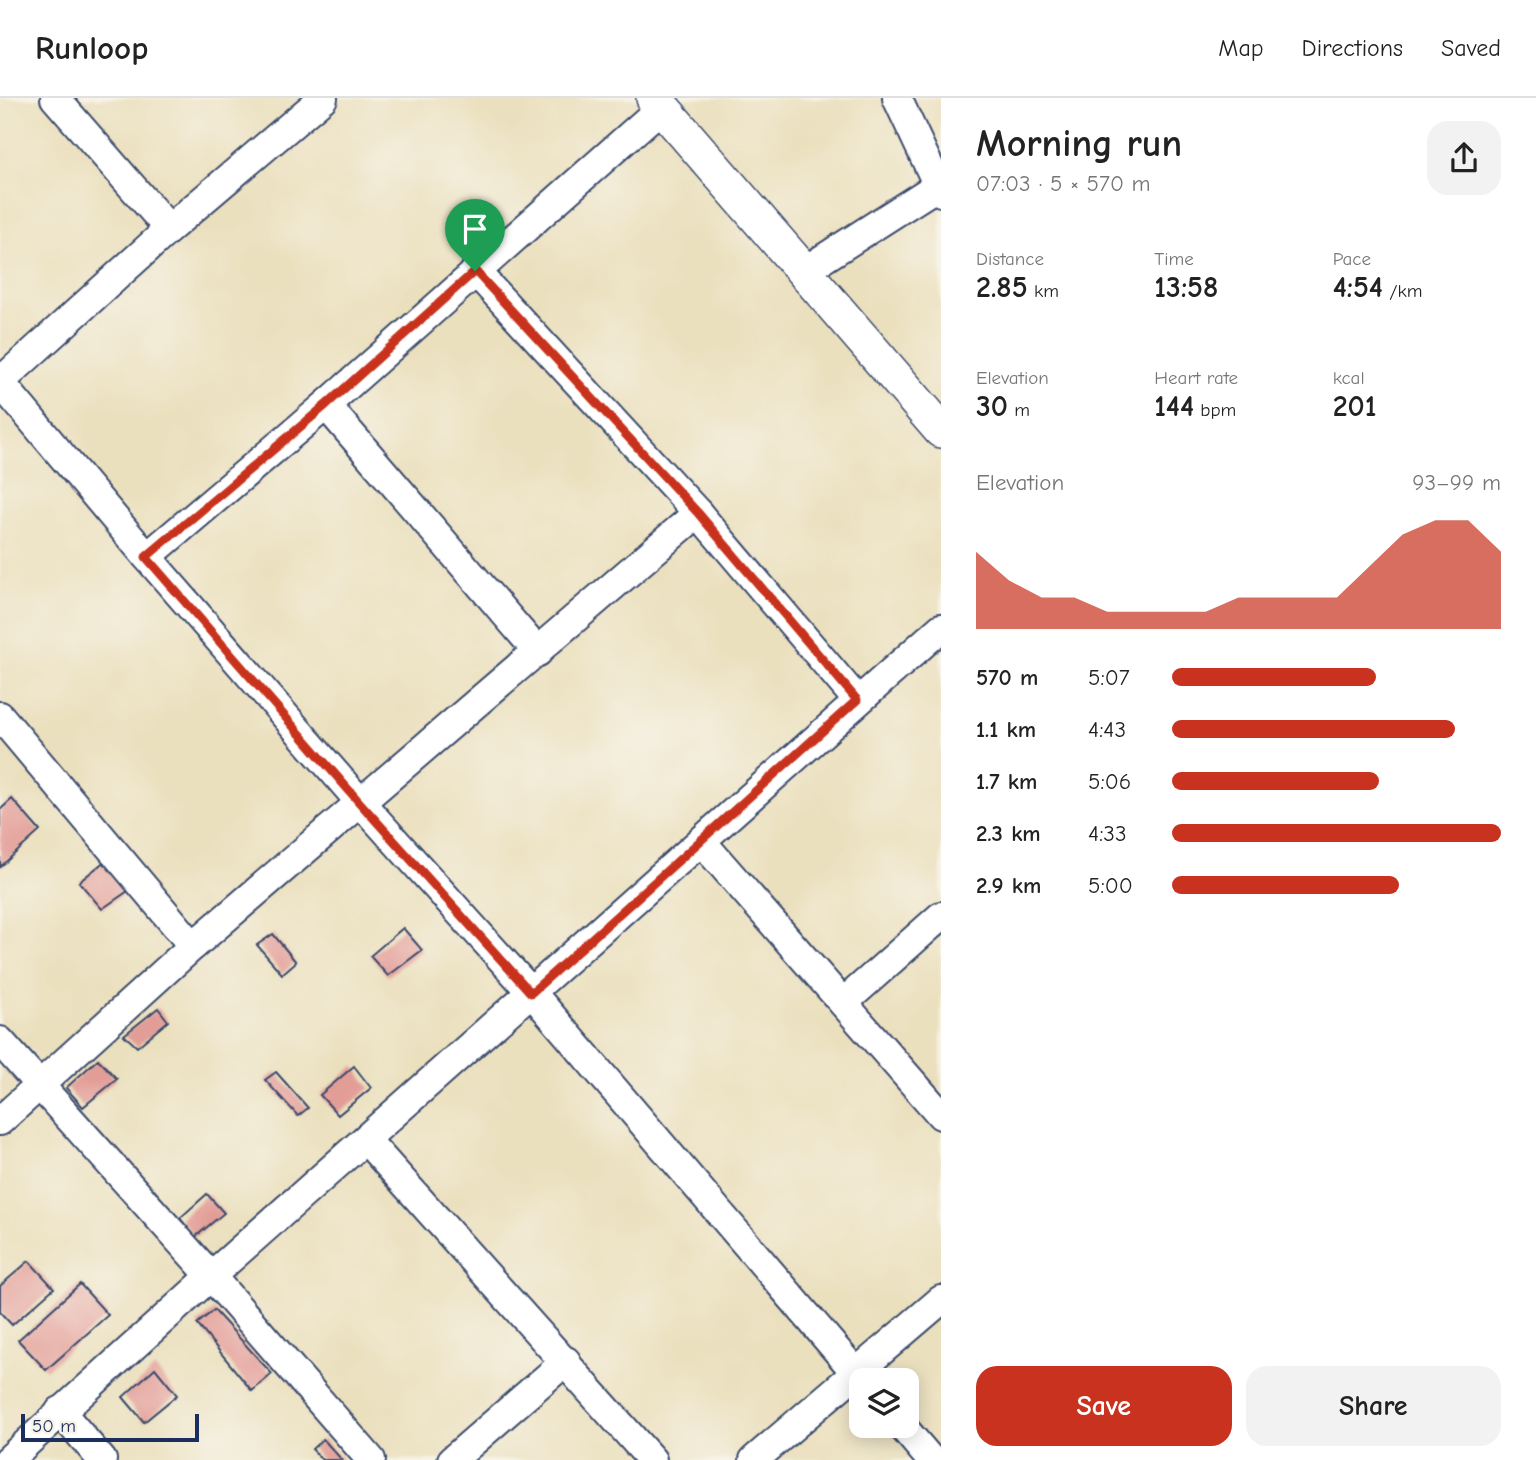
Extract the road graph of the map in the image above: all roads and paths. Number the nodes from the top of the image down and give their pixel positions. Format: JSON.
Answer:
{"nodes":[{"id":1,"x":55,"y":98,"type":"edge"},
{"id":2,"x":323,"y":98,"type":"edge"},
{"id":3,"x":897,"y":98,"type":"edge"},
{"id":4,"x":658,"y":102,"type":"edge"},
{"id":5,"x":939,"y":189,"type":"edge"},
{"id":6,"x":169,"y":229,"type":"junction"},
{"id":7,"x":475,"y":271,"type":"junction"},
{"id":8,"x":804,"y":271,"type":"junction"},
{"id":9,"x":326,"y":405,"type":"junction"},
{"id":10,"x":941,"y":430,"type":"edge"},
{"id":11,"x":698,"y":513,"type":"junction"},
{"id":12,"x":146,"y":557,"type":"junction"},
{"id":13,"x":941,"y":628,"type":"edge"},
{"id":14,"x":538,"y":652,"type":"junction"},
{"id":15,"x":857,"y":700,"type":"junction"},
{"id":16,"x":0,"y":716,"type":"edge"},
{"id":17,"x":360,"y":803,"type":"junction"},
{"id":18,"x":702,"y":842,"type":"junction"},
{"id":19,"x":941,"y":916,"type":"edge"},
{"id":20,"x":193,"y":946,"type":"junction"},
{"id":21,"x":531,"y":993,"type":"junction"},
{"id":22,"x":843,"y":1003,"type":"junction"},
{"id":23,"x":0,"y":1041,"type":"edge"},
{"id":24,"x":40,"y":1085,"type":"junction"},
{"id":25,"x":941,"y":1115,"type":"edge"},
{"id":26,"x":0,"y":1121,"type":"edge"},
{"id":27,"x":366,"y":1140,"type":"junction"},
{"id":28,"x":211,"y":1276,"type":"junction"},
{"id":29,"x":941,"y":1300,"type":"edge"},
{"id":30,"x":566,"y":1361,"type":"junction"},
{"id":31,"x":852,"y":1368,"type":"edge"},
{"id":32,"x":869,"y":1368,"type":"edge"},
{"id":33,"x":849,"y":1386,"type":"edge"},
{"id":34,"x":60,"y":1411,"type":"junction"},
{"id":35,"x":912,"y":1438,"type":"edge"},
{"id":36,"x":8,"y":1460,"type":"edge"},
{"id":37,"x":102,"y":1460,"type":"edge"},
{"id":38,"x":371,"y":1460,"type":"edge"},
{"id":39,"x":452,"y":1460,"type":"edge"},
{"id":40,"x":652,"y":1460,"type":"edge"},
{"id":41,"x":754,"y":1460,"type":"edge"},
{"id":42,"x":931,"y":1460,"type":"edge"}],
"edges":[{"from":1,"to":6,"type":"street"},
{"from":2,"to":6,"type":"street"},
{"from":3,"to":5,"type":"street"},
{"from":4,"to":7,"type":"street"},
{"from":4,"to":8,"type":"street"},
{"from":5,"to":8,"type":"street"},
{"from":6,"to":12,"type":"street"},
{"from":7,"to":9,"type":"street"},
{"from":7,"to":11,"type":"street"},
{"from":8,"to":10,"type":"street"},
{"from":9,"to":12,"type":"street"},
{"from":9,"to":14,"type":"street"},
{"from":11,"to":14,"type":"street"},
{"from":11,"to":15,"type":"street"},
{"from":12,"to":17,"type":"street"},
{"from":13,"to":15,"type":"street"},
{"from":14,"to":17,"type":"street"},
{"from":15,"to":18,"type":"street"},
{"from":16,"to":20,"type":"street"},
{"from":17,"to":20,"type":"street"},
{"from":17,"to":21,"type":"street"},
{"from":18,"to":21,"type":"street"},
{"from":18,"to":22,"type":"street"},
{"from":19,"to":22,"type":"street"},
{"from":20,"to":24,"type":"street"},
{"from":21,"to":27,"type":"street"},
{"from":21,"to":31,"type":"street"},
{"from":22,"to":25,"type":"street"},
{"from":23,"to":24,"type":"street"},
{"from":24,"to":26,"type":"street"},
{"from":24,"to":28,"type":"street"},
{"from":27,"to":28,"type":"street"},
{"from":27,"to":30,"type":"street"},
{"from":28,"to":34,"type":"street"},
{"from":28,"to":38,"type":"street"},
{"from":29,"to":32,"type":"street"},
{"from":30,"to":39,"type":"street"},
{"from":30,"to":40,"type":"street"},
{"from":33,"to":41,"type":"street"},
{"from":34,"to":36,"type":"street"},
{"from":34,"to":37,"type":"street"},
{"from":35,"to":42,"type":"street"}]}
